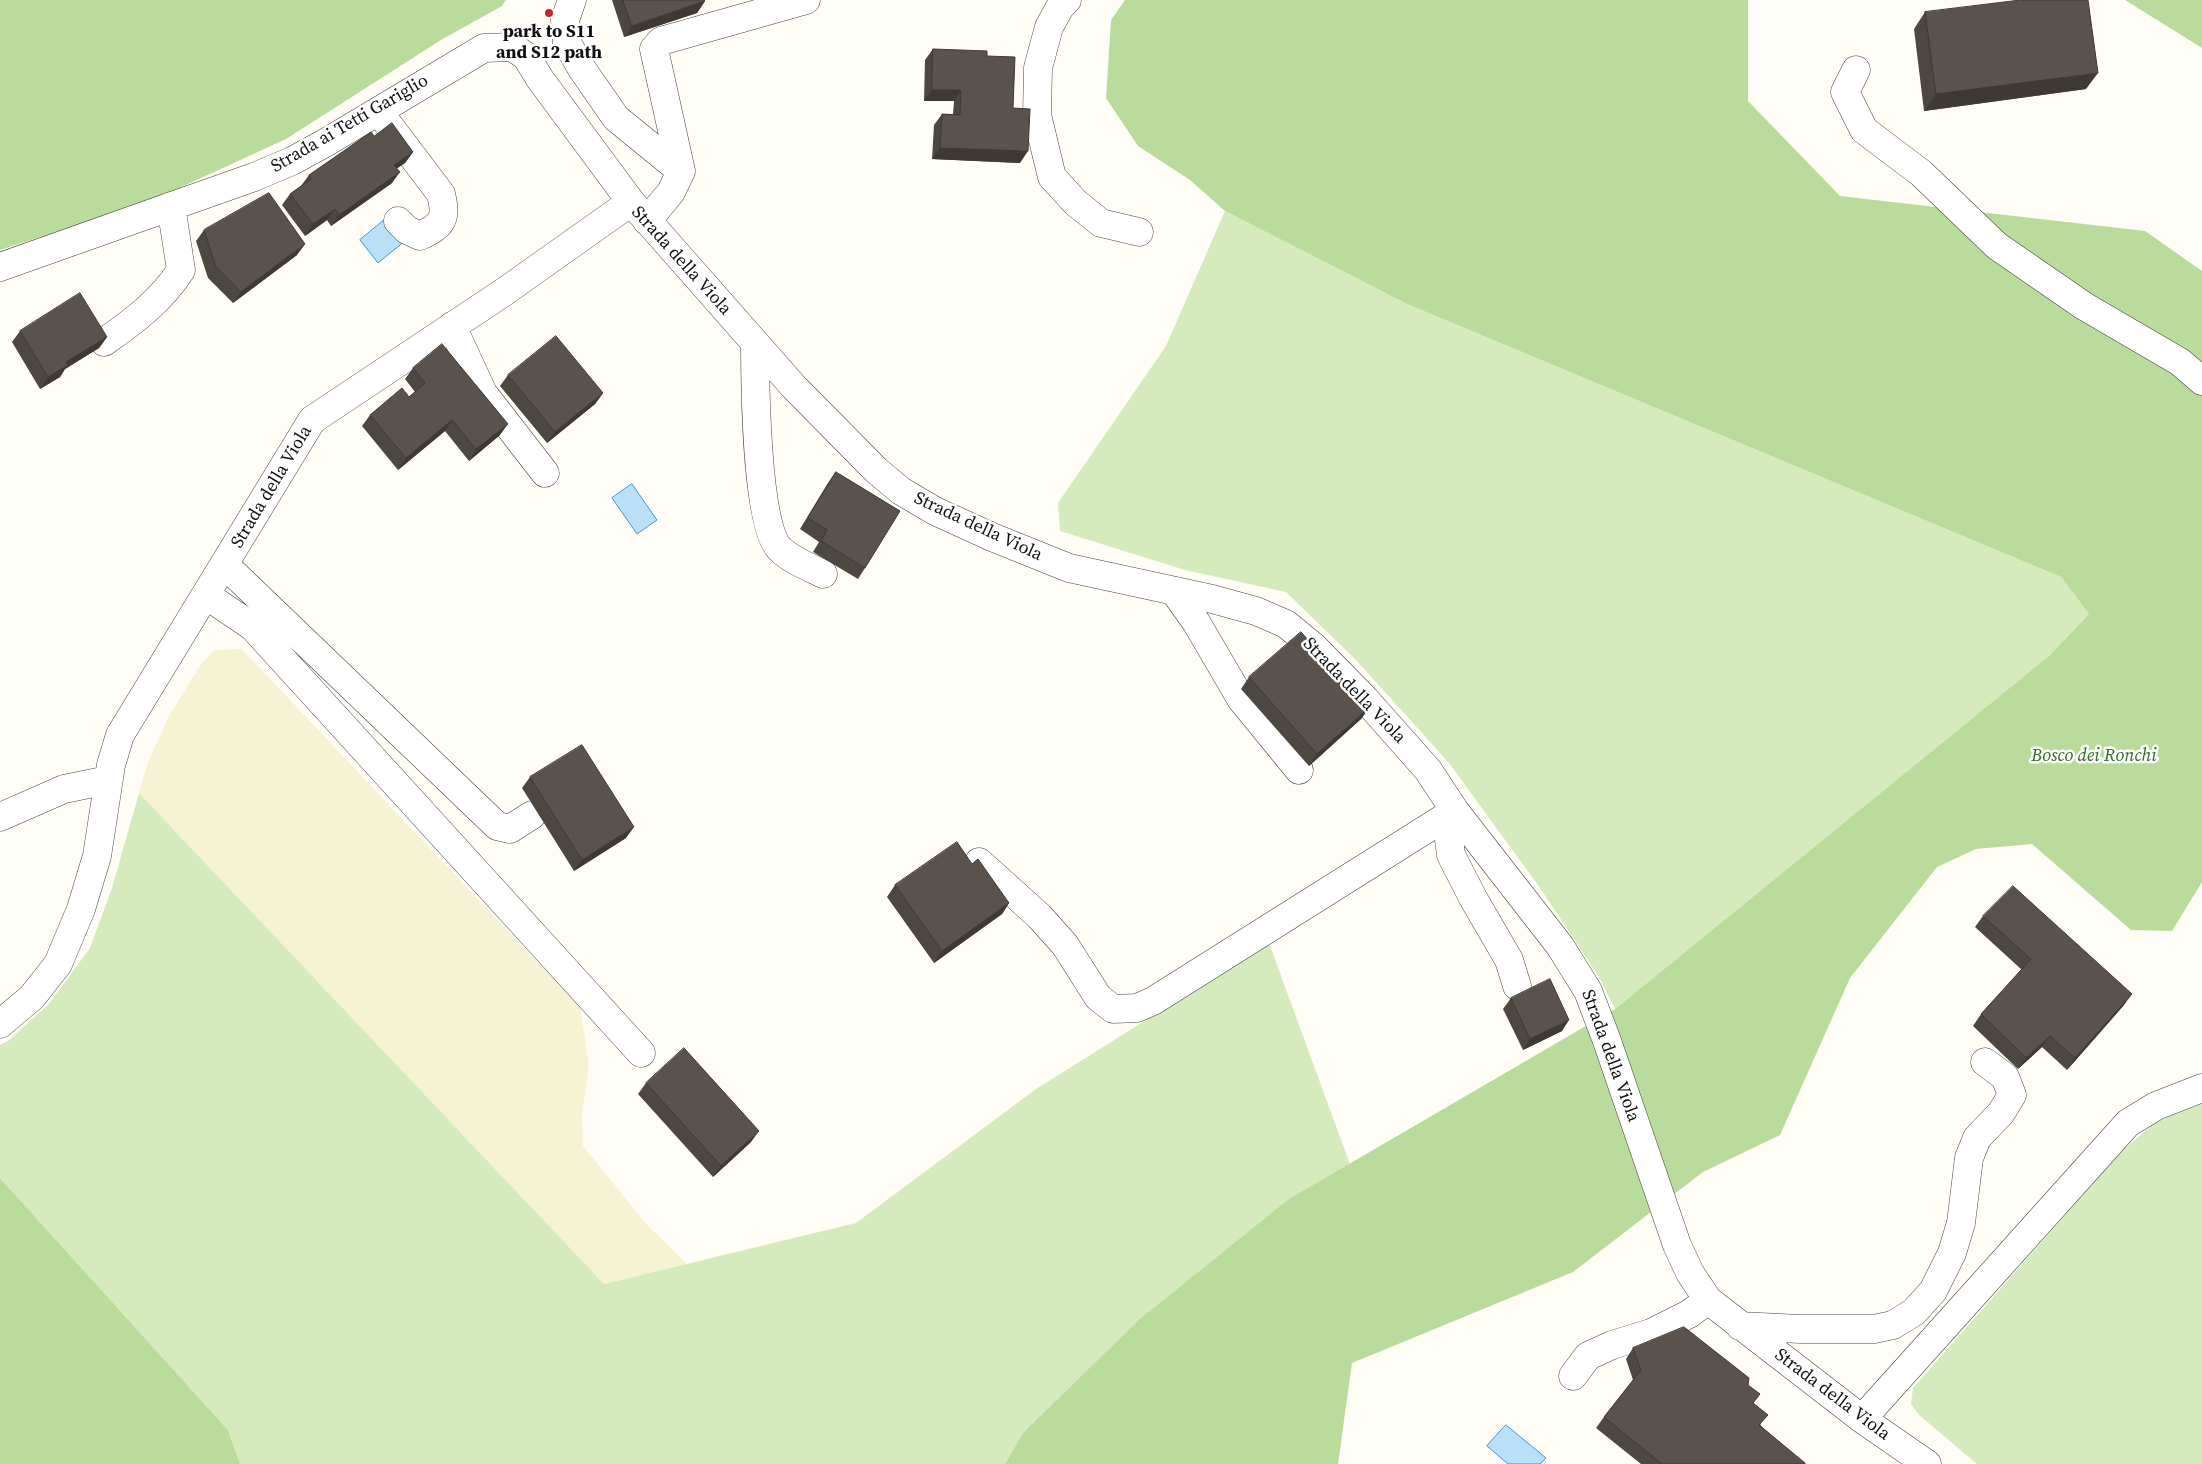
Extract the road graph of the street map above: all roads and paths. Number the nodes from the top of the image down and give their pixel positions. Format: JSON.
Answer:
{"nodes":[{"id":1,"x":572,"y":0,"type":"edge"},
{"id":2,"x":806,"y":0,"type":"edge"},
{"id":3,"x":1067,"y":0,"type":"edge"},
{"id":4,"x":1856,"y":70,"type":"dead end"},
{"id":5,"x":379,"y":110,"type":"junction"},
{"id":6,"x":681,"y":171,"type":"junction"},
{"id":7,"x":171,"y":206,"type":"junction"},
{"id":8,"x":639,"y":212,"type":"junction"},
{"id":9,"x":398,"y":220,"type":"dead end"},
{"id":10,"x":1139,"y":232,"type":"dead end"},
{"id":11,"x":0,"y":267,"type":"edge"},
{"id":12,"x":452,"y":326,"type":"junction"},
{"id":13,"x":104,"y":342,"type":"edge"},
{"id":14,"x":755,"y":342,"type":"junction"},
{"id":15,"x":2202,"y":381,"type":"edge"},
{"id":16,"x":544,"y":472,"type":"dead end"},
{"id":17,"x":225,"y":565,"type":"junction"},
{"id":18,"x":823,"y":574,"type":"dead end"},
{"id":19,"x":1174,"y":591,"type":"junction"},
{"id":20,"x":206,"y":595,"type":"junction"},
{"id":21,"x":1299,"y":770,"type":"dead end"},
{"id":22,"x":108,"y":780,"type":"junction"},
{"id":23,"x":1455,"y":811,"type":"junction"},
{"id":24,"x":532,"y":815,"type":"dead end"},
{"id":25,"x":0,"y":818,"type":"edge"},
{"id":26,"x":979,"y":862,"type":"edge"},
{"id":27,"x":1517,"y":986,"type":"dead end"},
{"id":28,"x":0,"y":1024,"type":"edge"},
{"id":29,"x":641,"y":1053,"type":"dead end"},
{"id":30,"x":1985,"y":1062,"type":"dead end"},
{"id":31,"x":2202,"y":1088,"type":"edge"},
{"id":32,"x":1708,"y":1300,"type":"junction"},
{"id":33,"x":1740,"y":1326,"type":"junction"},
{"id":34,"x":1573,"y":1376,"type":"dead end"},
{"id":35,"x":1862,"y":1419,"type":"junction"},
{"id":36,"x":1927,"y":1464,"type":"edge"}],
"edges":[{"from":1,"to":6,"type":"street"},
{"from":2,"to":6,"type":"street"},
{"from":3,"to":10,"type":"street"},
{"from":4,"to":15,"type":"street"},
{"from":5,"to":7,"type":"street","name":"Strada ai Tetti Gariglio"},
{"from":5,"to":8,"type":"street","name":"Strada ai Tetti Gariglio"},
{"from":5,"to":9,"type":"street"},
{"from":6,"to":8,"type":"street"},
{"from":7,"to":11,"type":"street","name":"Strada ai Tetti Gariglio"},
{"from":7,"to":13,"type":"street"},
{"from":8,"to":12,"type":"street","name":"Strada della Viola"},
{"from":8,"to":14,"type":"street","name":"Strada della Viola"},
{"from":12,"to":16,"type":"street"},
{"from":12,"to":17,"type":"street","name":"Strada della Viola"},
{"from":14,"to":18,"type":"street"},
{"from":14,"to":19,"type":"street","name":"Strada della Viola"},
{"from":17,"to":20,"type":"street","name":"Strada della Viola"},
{"from":17,"to":24,"type":"street"},
{"from":19,"to":21,"type":"street"},
{"from":19,"to":23,"type":"street","name":"Strada della Viola"},
{"from":20,"to":22,"type":"street","name":"Strada della Viola"},
{"from":20,"to":29,"type":"street"},
{"from":22,"to":25,"type":"street"},
{"from":22,"to":28,"type":"street","name":"Strada della Viola"},
{"from":23,"to":26,"type":"street"},
{"from":23,"to":27,"type":"street"},
{"from":23,"to":32,"type":"street","name":"Strada della Viola"},
{"from":30,"to":33,"type":"street"},
{"from":31,"to":35,"type":"street"},
{"from":32,"to":33,"type":"street","name":"Strada della Viola"},
{"from":32,"to":34,"type":"street"},
{"from":33,"to":35,"type":"street","name":"Strada della Viola"},
{"from":35,"to":36,"type":"street","name":"Strada della Viola"}]}
